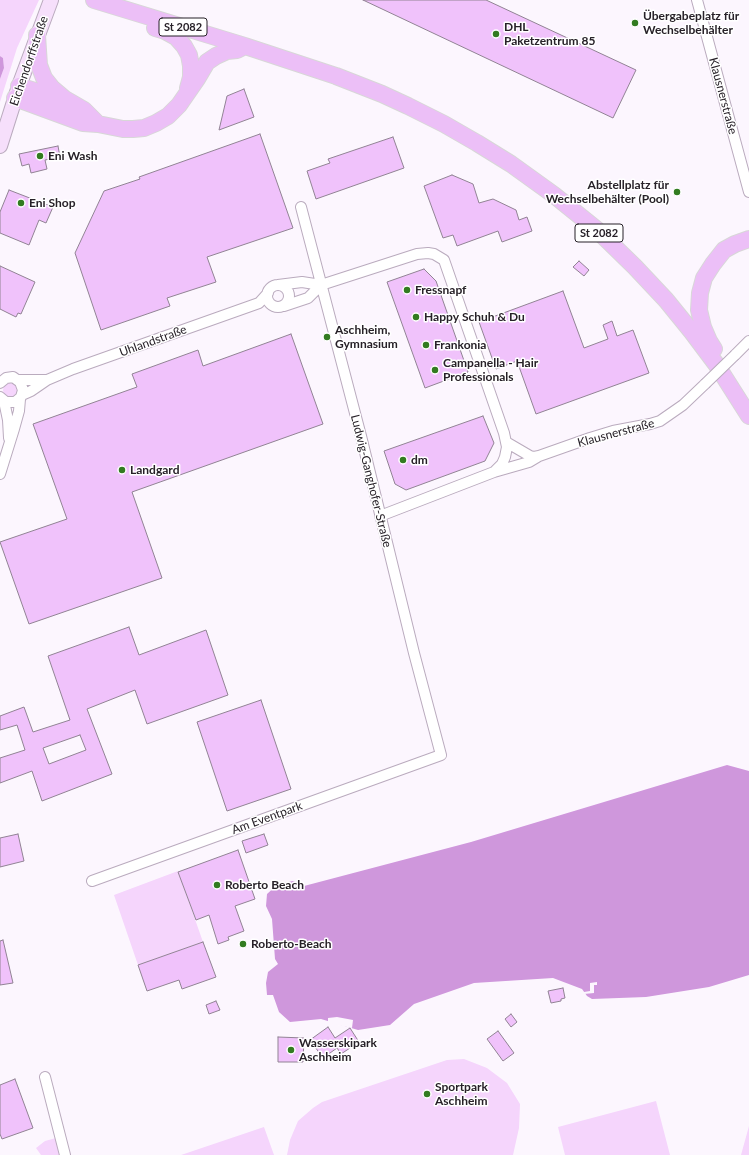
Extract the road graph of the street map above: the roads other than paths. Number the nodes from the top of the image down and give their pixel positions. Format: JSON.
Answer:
{"nodes":[{"id":1,"x":51,"y":0,"type":"edge"},
{"id":2,"x":94,"y":0,"type":"edge"},
{"id":3,"x":697,"y":0,"type":"edge"},
{"id":4,"x":121,"y":9,"type":"junction"},
{"id":5,"x":37,"y":35,"type":"junction"},
{"id":6,"x":245,"y":46,"type":"junction"},
{"id":7,"x":17,"y":92,"type":"junction"},
{"id":8,"x":187,"y":94,"type":"junction"},
{"id":9,"x":98,"y":124,"type":"junction"},
{"id":10,"x":0,"y":146,"type":"edge"},
{"id":11,"x":749,"y":192,"type":"edge"},
{"id":12,"x":301,"y":207,"type":"dead end"},
{"id":13,"x":749,"y":239,"type":"edge"},
{"id":14,"x":278,"y":285,"type":"junction"},
{"id":15,"x":321,"y":285,"type":"junction"},
{"id":16,"x":268,"y":293,"type":"junction"},
{"id":17,"x":259,"y":303,"type":"junction"},
{"id":18,"x":279,"y":306,"type":"junction"},
{"id":19,"x":749,"y":341,"type":"edge"},
{"id":20,"x":0,"y":371,"type":"edge"},
{"id":21,"x":9,"y":380,"type":"edge"},
{"id":22,"x":47,"y":380,"type":"junction"},
{"id":23,"x":21,"y":397,"type":"junction"},
{"id":24,"x":2,"y":399,"type":"edge"},
{"id":25,"x":747,"y":413,"type":"edge"},
{"id":26,"x":9,"y":442,"type":"junction"},
{"id":27,"x":506,"y":442,"type":"junction"},
{"id":28,"x":539,"y":456,"type":"junction"},
{"id":29,"x":494,"y":472,"type":"junction"},
{"id":30,"x":0,"y":474,"type":"edge"},
{"id":31,"x":380,"y":516,"type":"junction"},
{"id":32,"x":441,"y":755,"type":"joint"},
{"id":33,"x":92,"y":881,"type":"dead end"},
{"id":34,"x":46,"y":1077,"type":"dead end"},
{"id":35,"x":65,"y":1155,"type":"edge"}],
"edges":[{"from":1,"to":5,"type":"street","name":"Eichendorffstraße"},
{"from":2,"to":4,"type":"main road","number":"St 2082"},
{"from":3,"to":11,"type":"street","name":"Klausnerstraße"},
{"from":4,"to":6,"type":"main road","number":"St 2082"},
{"from":4,"to":8,"type":"main road"},
{"from":5,"to":7,"type":"street","name":"Eichendorffstraße"},
{"from":5,"to":9,"type":"main road"},
{"from":6,"to":8,"type":"main road"},
{"from":6,"to":25,"type":"main road","number":"St 2082"},
{"from":7,"to":9,"type":"main road"},
{"from":7,"to":10,"type":"street","name":"Eichendorffstraße"},
{"from":8,"to":9,"type":"main road"},
{"from":12,"to":15,"type":"street","name":"Ludwig-Ganghofer-Straße"},
{"from":13,"to":25,"type":"main road"},
{"from":14,"to":15,"type":"street"},
{"from":14,"to":16,"type":"street","name":"Uhlandstraße"},
{"from":14,"to":18,"type":"street"},
{"from":15,"to":18,"type":"street"},
{"from":15,"to":27,"type":"street"},
{"from":15,"to":31,"type":"street","name":"Ludwig-Ganghofer-Straße"},
{"from":16,"to":17,"type":"street","name":"Uhlandstraße"},
{"from":16,"to":18,"type":"street"},
{"from":17,"to":18,"type":"street"},
{"from":17,"to":22,"type":"street","name":"Uhlandstraße"},
{"from":19,"to":28,"type":"street","name":"Klausnerstraße","bridge":true},
{"from":20,"to":21,"type":"street"},
{"from":21,"to":22,"type":"street","name":"Uhlandstraße"},
{"from":21,"to":23,"type":"street"},
{"from":22,"to":23,"type":"street","name":"Uhlandstraße"},
{"from":23,"to":24,"type":"street","name":"Uhlandstraße"},
{"from":23,"to":26,"type":"street"},
{"from":24,"to":26,"type":"street"},
{"from":26,"to":30,"type":"street"},
{"from":27,"to":28,"type":"street"},
{"from":27,"to":29,"type":"street"},
{"from":28,"to":29,"type":"street","name":"Klausnerstraße"},
{"from":29,"to":31,"type":"street","name":"Klausnerstraße"},
{"from":31,"to":32,"type":"street","name":"Ludwig-Ganghofer-Straße"},
{"from":32,"to":33,"type":"street","name":"Am Eventpark"},
{"from":34,"to":35,"type":"street"}]}
